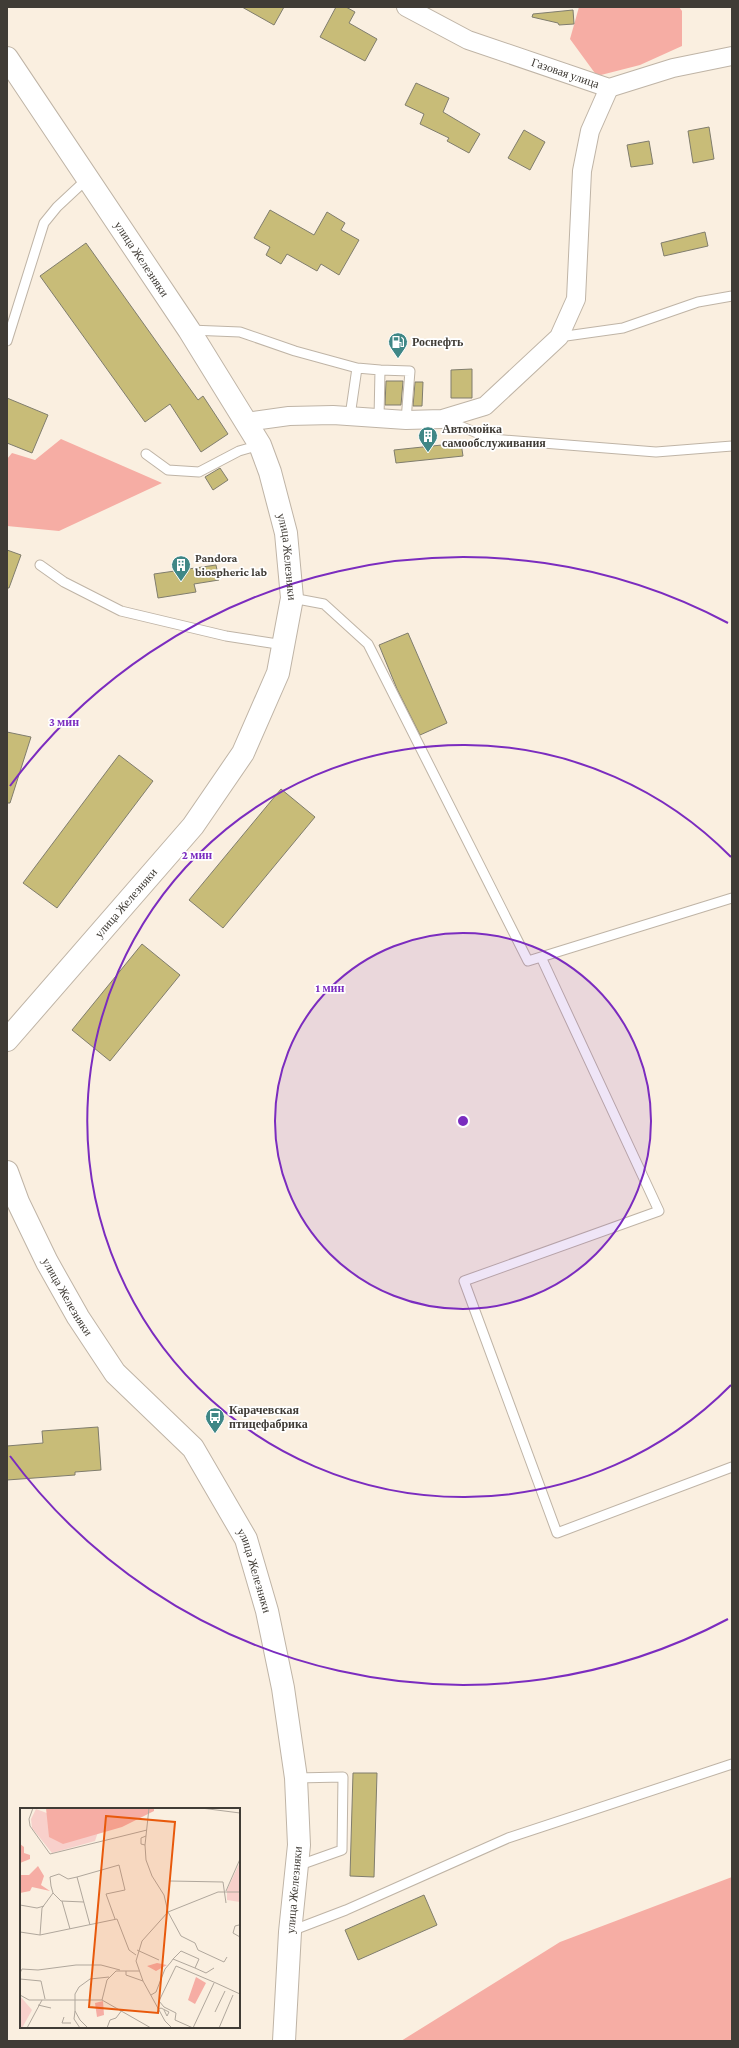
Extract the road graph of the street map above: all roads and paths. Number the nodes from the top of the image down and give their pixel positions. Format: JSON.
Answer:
{"nodes":[{"id":1,"x":406,"y":7,"type":"edge"},
{"id":2,"x":732,"y":56,"type":"edge"},
{"id":3,"x":10,"y":67,"type":"edge"},
{"id":4,"x":609,"y":88,"type":"junction"},
{"id":5,"x":87,"y":180,"type":"junction"},
{"id":6,"x":732,"y":296,"type":"edge"},
{"id":7,"x":189,"y":330,"type":"junction"},
{"id":8,"x":559,"y":337,"type":"junction"},
{"id":9,"x":7,"y":341,"type":"edge"},
{"id":10,"x":357,"y":368,"type":"junction"},
{"id":11,"x":380,"y":370,"type":"junction"},
{"id":12,"x":350,"y":416,"type":"junction"},
{"id":13,"x":378,"y":418,"type":"junction"},
{"id":14,"x":442,"y":419,"type":"junction"},
{"id":15,"x":406,"y":420,"type":"junction"},
{"id":16,"x":246,"y":422,"type":"junction"},
{"id":17,"x":260,"y":445,"type":"junction"},
{"id":18,"x":732,"y":446,"type":"edge"},
{"id":19,"x":146,"y":454,"type":"dead end"},
{"id":20,"x":40,"y":565,"type":"dead end"},
{"id":21,"x":292,"y":598,"type":"junction"},
{"id":22,"x":284,"y":645,"type":"junction"},
{"id":23,"x":732,"y":898,"type":"edge"},
{"id":24,"x":541,"y":957,"type":"junction"},
{"id":25,"x":7,"y":1040,"type":"edge"},
{"id":26,"x":7,"y":1172,"type":"edge"},
{"id":27,"x":732,"y":1466,"type":"edge"},
{"id":28,"x":732,"y":1764,"type":"edge"},
{"id":29,"x":296,"y":1778,"type":"junction"},
{"id":30,"x":297,"y":1866,"type":"junction"},
{"id":31,"x":290,"y":1932,"type":"junction"},
{"id":32,"x":284,"y":2041,"type":"edge"}],
"edges":[{"from":1,"to":4,"type":"street","name":"Газовая улица"},
{"from":2,"to":4,"type":"street","name":"Газовая улица"},
{"from":3,"to":5,"type":"street","name":"улица Железняки"},
{"from":4,"to":8,"type":"street"},
{"from":5,"to":7,"type":"street","name":"улица Железняки"},
{"from":5,"to":9,"type":"lane"},
{"from":6,"to":8,"type":"lane"},
{"from":7,"to":10,"type":"lane"},
{"from":7,"to":16,"type":"street","name":"улица Железняки"},
{"from":8,"to":14,"type":"street"},
{"from":10,"to":11,"type":"lane"},
{"from":10,"to":12,"type":"lane"},
{"from":11,"to":13,"type":"lane"},
{"from":11,"to":15,"type":"lane"},
{"from":12,"to":13,"type":"street"},
{"from":12,"to":16,"type":"street"},
{"from":13,"to":15,"type":"street"},
{"from":14,"to":15,"type":"street"},
{"from":14,"to":18,"type":"lane"},
{"from":16,"to":17,"type":"street","name":"улица Железняки"},
{"from":17,"to":19,"type":"lane"},
{"from":17,"to":21,"type":"street","name":"улица Железняки"},
{"from":20,"to":22,"type":"lane"},
{"from":21,"to":22,"type":"street","name":"улица Железняки"},
{"from":21,"to":24,"type":"lane"},
{"from":22,"to":25,"type":"street","name":"улица Железняки"},
{"from":23,"to":24,"type":"lane"},
{"from":24,"to":27,"type":"lane"},
{"from":26,"to":29,"type":"street","name":"улица Железняки"},
{"from":28,"to":31,"type":"lane"},
{"from":29,"to":30,"type":"street","name":"улица Железняки"},
{"from":29,"to":30,"type":"lane"},
{"from":30,"to":31,"type":"street","name":"улица Железняки"},
{"from":31,"to":32,"type":"street","name":"улица Железняки"}]}
